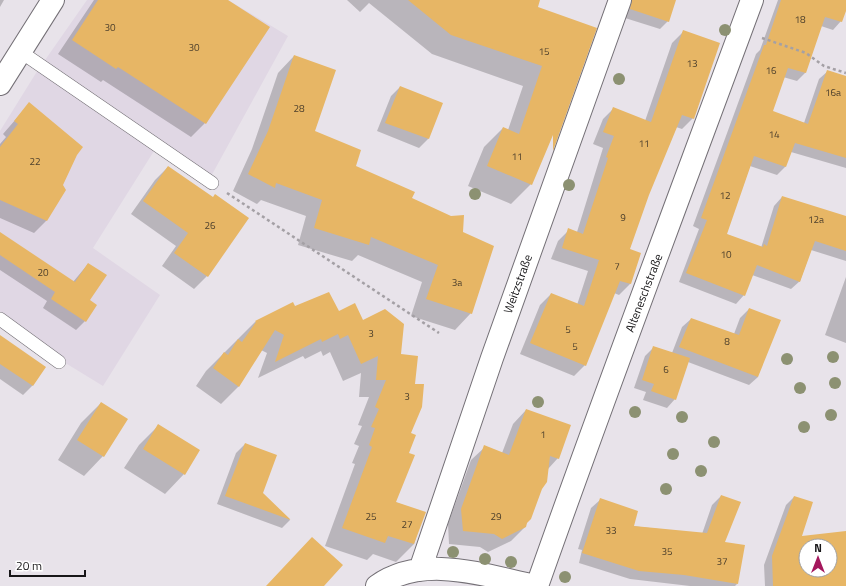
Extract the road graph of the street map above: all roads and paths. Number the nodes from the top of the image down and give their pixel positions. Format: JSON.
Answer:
{"nodes":[{"id":1,"x":53,"y":0,"type":"edge"},
{"id":2,"x":620,"y":0,"type":"edge"},
{"id":3,"x":752,"y":0,"type":"edge"},
{"id":4,"x":741,"y":30,"type":"junction"},
{"id":5,"x":21,"y":52,"type":"junction"},
{"id":6,"x":846,"y":74,"type":"edge"},
{"id":7,"x":0,"y":84,"type":"edge"},
{"id":8,"x":212,"y":182,"type":"joint"},
{"id":9,"x":0,"y":319,"type":"edge"},
{"id":10,"x":439,"y":332,"type":"dead end"},
{"id":11,"x":59,"y":362,"type":"dead end"},
{"id":12,"x":420,"y":570,"type":"junction"},
{"id":13,"x":377,"y":586,"type":"edge"},
{"id":14,"x":536,"y":586,"type":"edge"}],
"edges":[{"from":1,"to":5,"type":"street"},
{"from":2,"to":12,"type":"street","name":"Weitzstraße"},
{"from":3,"to":4,"type":"street","name":"Alteneschstraße"},
{"from":4,"to":6,"type":"path"},
{"from":4,"to":14,"type":"street","name":"Alteneschstraße"},
{"from":5,"to":7,"type":"street"},
{"from":5,"to":8,"type":"lane"},
{"from":8,"to":10,"type":"path"},
{"from":9,"to":11,"type":"lane"},
{"from":12,"to":13,"type":"street"},
{"from":12,"to":14,"type":"street"}]}
